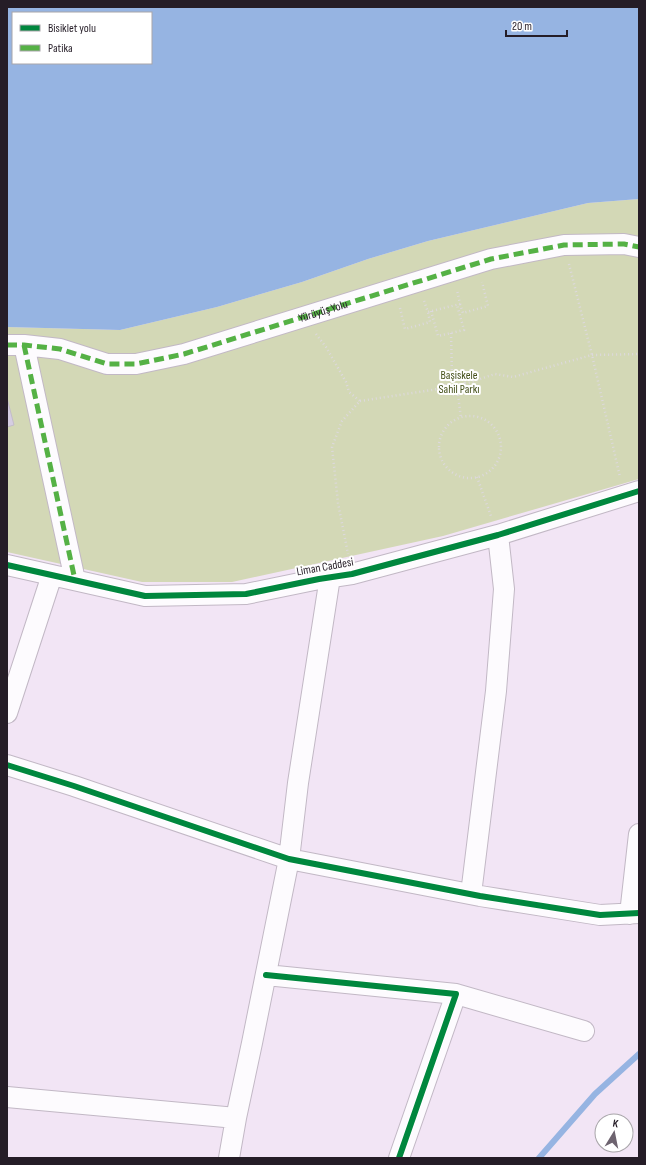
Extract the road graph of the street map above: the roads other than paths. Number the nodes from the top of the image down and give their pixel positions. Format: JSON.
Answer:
{"nodes":[{"id":1,"x":639,"y":247,"type":"edge"},
{"id":2,"x":16,"y":345,"type":"edge"},
{"id":3,"x":639,"y":491,"type":"edge"},
{"id":4,"x":498,"y":535,"type":"junction"},
{"id":5,"x":7,"y":565,"type":"edge"},
{"id":6,"x":52,"y":575,"type":"junction"},
{"id":7,"x":330,"y":577,"type":"junction"},
{"id":8,"x":75,"y":580,"type":"junction"},
{"id":9,"x":7,"y":713,"type":"edge"},
{"id":10,"x":7,"y":765,"type":"edge"},
{"id":11,"x":639,"y":834,"type":"edge"},
{"id":12,"x":289,"y":859,"type":"junction"},
{"id":13,"x":471,"y":894,"type":"junction"},
{"id":14,"x":634,"y":914,"type":"edge"},
{"id":15,"x":266,"y":975,"type":"junction"},
{"id":16,"x":456,"y":994,"type":"junction"},
{"id":17,"x":584,"y":1031,"type":"dead end"},
{"id":18,"x":7,"y":1098,"type":"edge"},
{"id":19,"x":236,"y":1118,"type":"junction"},
{"id":20,"x":230,"y":1158,"type":"edge"},
{"id":21,"x":399,"y":1158,"type":"edge"}],
"edges":[{"from":1,"to":2,"type":"street","name":"Yürüyüş Yolu"},
{"from":2,"to":8,"type":"street"},
{"from":3,"to":4,"type":"street","name":"Liman Caddesi"},
{"from":4,"to":7,"type":"street","name":"Liman Caddesi"},
{"from":4,"to":13,"type":"street"},
{"from":5,"to":6,"type":"street","name":"Liman Caddesi"},
{"from":6,"to":8,"type":"street","name":"Liman Caddesi"},
{"from":6,"to":9,"type":"street"},
{"from":7,"to":8,"type":"street","name":"Liman Caddesi"},
{"from":7,"to":12,"type":"street"},
{"from":10,"to":12,"type":"street"},
{"from":11,"to":14,"type":"street"},
{"from":12,"to":13,"type":"street"},
{"from":12,"to":15,"type":"street"},
{"from":13,"to":14,"type":"street"},
{"from":15,"to":16,"type":"street"},
{"from":15,"to":19,"type":"street"},
{"from":16,"to":17,"type":"street"},
{"from":16,"to":21,"type":"street"},
{"from":18,"to":19,"type":"street"},
{"from":19,"to":20,"type":"street"}]}
